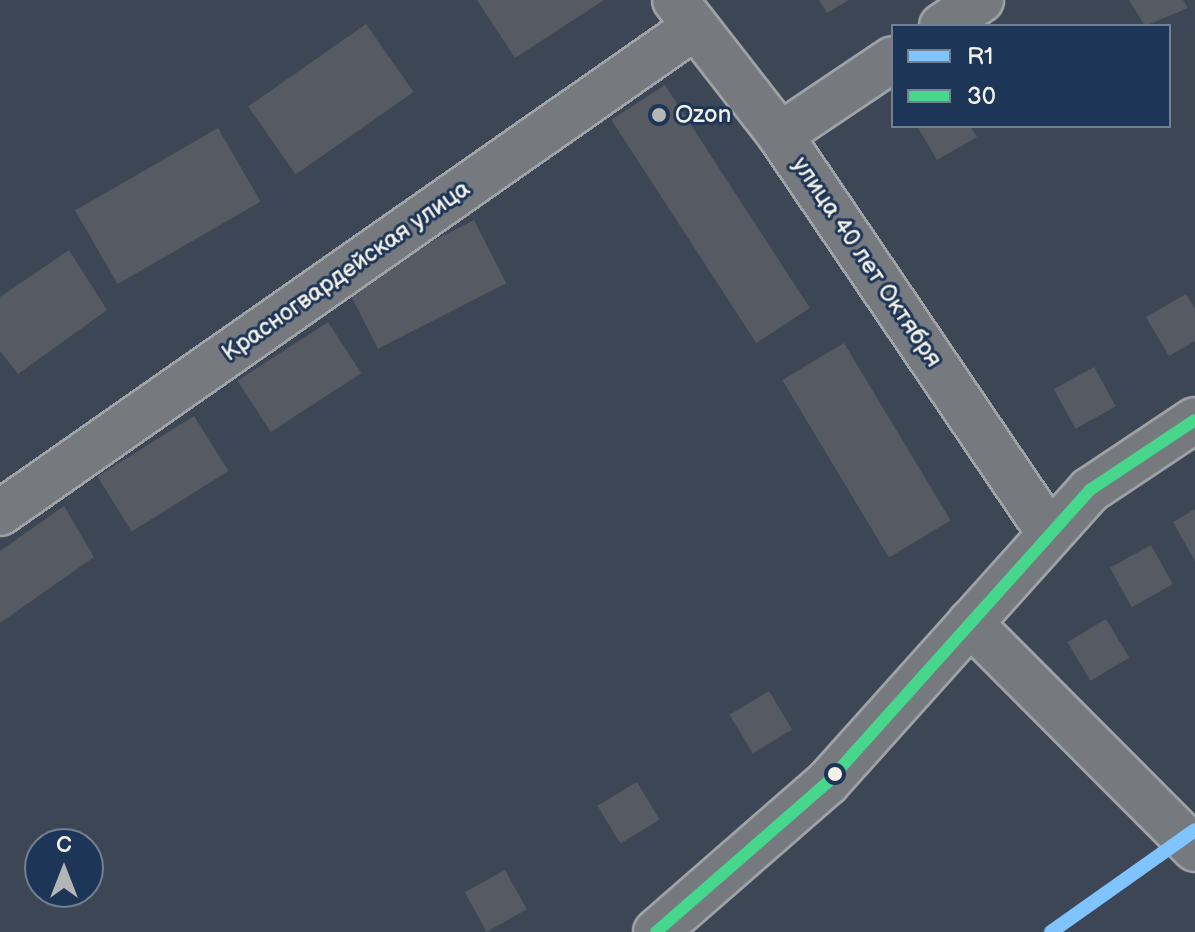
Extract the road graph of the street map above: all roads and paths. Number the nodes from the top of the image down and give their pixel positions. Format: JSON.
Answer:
{"nodes":[{"id":1,"x":981,"y":0,"type":"edge"},
{"id":2,"x":684,"y":14,"type":"edge"},
{"id":3,"x":945,"y":24,"type":"edge"},
{"id":4,"x":891,"y":60,"type":"edge"},
{"id":5,"x":780,"y":135,"type":"junction"},
{"id":6,"x":1195,"y":420,"type":"edge"},
{"id":7,"x":0,"y":513,"type":"edge"},
{"id":8,"x":1049,"y":532,"type":"junction"},
{"id":9,"x":970,"y":623,"type":"junction"},
{"id":10,"x":1195,"y":849,"type":"edge"},
{"id":11,"x":656,"y":932,"type":"edge"}],
"edges":[{"from":1,"to":3,"type":"street"},
{"from":2,"to":5,"type":"street","name":"улица 40 лет Октября"},
{"from":2,"to":7,"type":"street","name":"Красногвардейская улица"},
{"from":4,"to":5,"type":"street"},
{"from":5,"to":8,"type":"street","name":"улица 40 лет Октября"},
{"from":6,"to":8,"type":"street"},
{"from":8,"to":9,"type":"street"},
{"from":9,"to":10,"type":"street"},
{"from":9,"to":11,"type":"street"}]}
